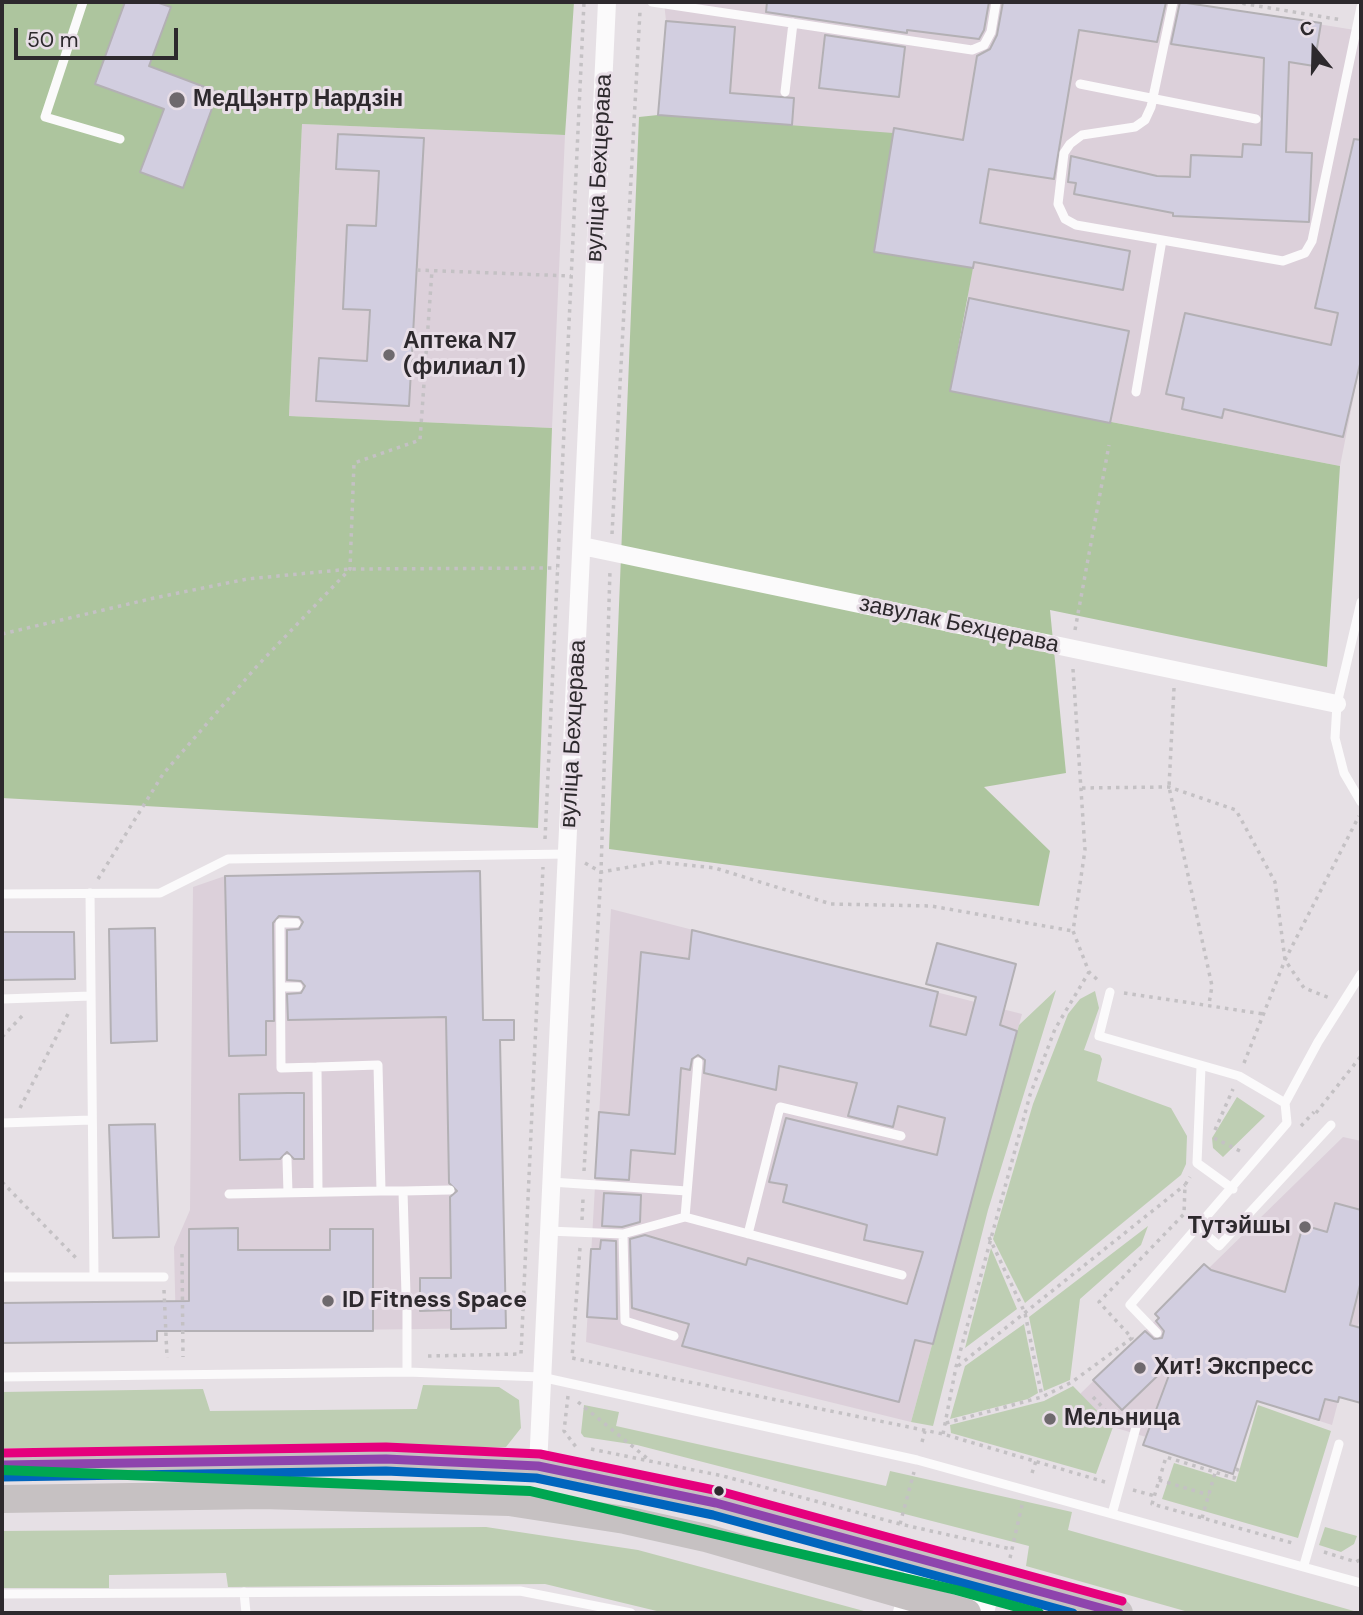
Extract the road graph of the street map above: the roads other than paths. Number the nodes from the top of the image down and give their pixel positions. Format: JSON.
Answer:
{"nodes":[{"id":1,"x":83,"y":2,"type":"edge"},
{"id":2,"x":607,"y":2,"type":"edge"},
{"id":3,"x":652,"y":2,"type":"edge"},
{"id":4,"x":996,"y":2,"type":"edge"},
{"id":5,"x":1174,"y":2,"type":"edge"},
{"id":6,"x":1361,"y":7,"type":"edge"},
{"id":7,"x":793,"y":23,"type":"junction"},
{"id":8,"x":1080,"y":84,"type":"dead end"},
{"id":9,"x":785,"y":92,"type":"dead end"},
{"id":10,"x":1153,"y":99,"type":"junction"},
{"id":11,"x":1256,"y":119,"type":"dead end"},
{"id":12,"x":120,"y":139,"type":"dead end"},
{"id":13,"x":1162,"y":240,"type":"junction"},
{"id":14,"x":1136,"y":392,"type":"dead end"},
{"id":15,"x":582,"y":546,"type":"junction"},
{"id":16,"x":1361,"y":602,"type":"edge"},
{"id":17,"x":1337,"y":704,"type":"junction"},
{"id":18,"x":1361,"y":802,"type":"edge"},
{"id":19,"x":568,"y":854,"type":"junction"},
{"id":20,"x":90,"y":893,"type":"junction"},
{"id":21,"x":2,"y":894,"type":"edge"},
{"id":22,"x":296,"y":923,"type":"dead end"},
{"id":23,"x":1361,"y":974,"type":"edge"},
{"id":24,"x":298,"y":986,"type":"dead end"},
{"id":25,"x":281,"y":987,"type":"junction"},
{"id":26,"x":1110,"y":992,"type":"road end"},
{"id":27,"x":91,"y":996,"type":"junction"},
{"id":28,"x":2,"y":999,"type":"edge"},
{"id":29,"x":698,"y":1062,"type":"dead end"},
{"id":30,"x":317,"y":1067,"type":"junction"},
{"id":31,"x":1201,"y":1067,"type":"junction"},
{"id":32,"x":1285,"y":1103,"type":"junction"},
{"id":33,"x":91,"y":1120,"type":"junction"},
{"id":34,"x":2,"y":1123,"type":"edge"},
{"id":35,"x":1331,"y":1125,"type":"road end"},
{"id":36,"x":901,"y":1136,"type":"dead end"},
{"id":37,"x":287,"y":1159,"type":"dead end"},
{"id":38,"x":551,"y":1182,"type":"junction"},
{"id":39,"x":1233,"y":1189,"type":"junction"},
{"id":40,"x":450,"y":1190,"type":"dead end"},
{"id":41,"x":381,"y":1191,"type":"junction"},
{"id":42,"x":403,"y":1191,"type":"junction"},
{"id":43,"x":687,"y":1191,"type":"junction"},
{"id":44,"x":318,"y":1192,"type":"junction"},
{"id":45,"x":288,"y":1193,"type":"junction"},
{"id":46,"x":229,"y":1194,"type":"dead end"},
{"id":47,"x":685,"y":1217,"type":"junction"},
{"id":48,"x":1199,"y":1228,"type":"junction"},
{"id":49,"x":548,"y":1231,"type":"junction"},
{"id":50,"x":623,"y":1234,"type":"junction"},
{"id":51,"x":748,"y":1234,"type":"junction"},
{"id":52,"x":902,"y":1275,"type":"dead end"},
{"id":53,"x":94,"y":1276,"type":"junction"},
{"id":54,"x":2,"y":1277,"type":"edge"},
{"id":55,"x":164,"y":1277,"type":"road end"},
{"id":56,"x":406,"y":1295,"type":"dead end"},
{"id":57,"x":407,"y":1311,"type":"dead end"},
{"id":58,"x":1157,"y":1333,"type":"dead end"},
{"id":59,"x":674,"y":1336,"type":"dead end"},
{"id":60,"x":407,"y":1372,"type":"junction"},
{"id":61,"x":2,"y":1377,"type":"edge"},
{"id":62,"x":541,"y":1377,"type":"junction"},
{"id":63,"x":1138,"y":1420,"type":"dead end"},
{"id":64,"x":1339,"y":1444,"type":"dead end"},
{"id":65,"x":2,"y":1465,"type":"edge"},
{"id":66,"x":538,"y":1466,"type":"junction"},
{"id":67,"x":2,"y":1499,"type":"edge"},
{"id":68,"x":509,"y":1502,"type":"junction"},
{"id":69,"x":1112,"y":1514,"type":"junction"},
{"id":70,"x":920,"y":1559,"type":"junction"},
{"id":71,"x":1304,"y":1565,"type":"junction"},
{"id":72,"x":989,"y":1577,"type":"junction"},
{"id":73,"x":1361,"y":1583,"type":"edge"},
{"id":74,"x":244,"y":1592,"type":"junction"},
{"id":75,"x":2,"y":1594,"type":"edge"},
{"id":76,"x":908,"y":1606,"type":"edge"},
{"id":77,"x":246,"y":1613,"type":"edge"},
{"id":78,"x":631,"y":1613,"type":"edge"},
{"id":79,"x":967,"y":1613,"type":"edge"},
{"id":80,"x":981,"y":1613,"type":"edge"},
{"id":81,"x":1119,"y":1613,"type":"edge"}],
"edges":[{"from":1,"to":12,"type":"lane"},
{"from":2,"to":15,"type":"street","name":"вуліца Бехцерава"},
{"from":3,"to":7,"type":"lane"},
{"from":4,"to":7,"type":"lane"},
{"from":5,"to":10,"type":"lane"},
{"from":6,"to":13,"type":"lane"},
{"from":7,"to":9,"type":"lane"},
{"from":8,"to":10,"type":"lane"},
{"from":10,"to":11,"type":"lane"},
{"from":10,"to":13,"type":"lane"},
{"from":13,"to":14,"type":"lane"},
{"from":15,"to":17,"type":"street","name":"завулак Бехцерава"},
{"from":15,"to":19,"type":"street","name":"вуліца Бехцерава"},
{"from":16,"to":17,"type":"lane"},
{"from":17,"to":18,"type":"lane"},
{"from":19,"to":20,"type":"lane"},
{"from":19,"to":38,"type":"street","name":"вуліца Бехцерава"},
{"from":20,"to":21,"type":"lane"},
{"from":20,"to":27,"type":"lane"},
{"from":22,"to":25,"type":"lane"},
{"from":23,"to":32,"type":"lane"},
{"from":24,"to":25,"type":"lane"},
{"from":25,"to":30,"type":"lane"},
{"from":26,"to":31,"type":"lane"},
{"from":27,"to":28,"type":"lane"},
{"from":27,"to":33,"type":"lane"},
{"from":29,"to":43,"type":"lane"},
{"from":30,"to":41,"type":"lane"},
{"from":30,"to":44,"type":"lane"},
{"from":31,"to":32,"type":"lane"},
{"from":31,"to":39,"type":"lane"},
{"from":32,"to":39,"type":"lane"},
{"from":33,"to":34,"type":"lane"},
{"from":33,"to":53,"type":"lane"},
{"from":35,"to":48,"type":"lane"},
{"from":36,"to":51,"type":"lane"},
{"from":37,"to":45,"type":"lane"},
{"from":38,"to":43,"type":"lane"},
{"from":38,"to":49,"type":"street","name":"вуліца Бехцерава"},
{"from":39,"to":48,"type":"lane"},
{"from":40,"to":42,"type":"lane"},
{"from":41,"to":42,"type":"lane"},
{"from":41,"to":44,"type":"lane"},
{"from":42,"to":56,"type":"lane"},
{"from":43,"to":47,"type":"lane"},
{"from":44,"to":45,"type":"lane"},
{"from":45,"to":46,"type":"lane"},
{"from":47,"to":50,"type":"lane"},
{"from":47,"to":51,"type":"lane"},
{"from":48,"to":58,"type":"lane"},
{"from":49,"to":50,"type":"lane"},
{"from":49,"to":62,"type":"street","name":"вуліца Бехцерава"},
{"from":50,"to":59,"type":"lane"},
{"from":51,"to":52,"type":"lane"},
{"from":53,"to":54,"type":"lane"},
{"from":53,"to":55,"type":"lane"},
{"from":57,"to":60,"type":"lane"},
{"from":60,"to":61,"type":"lane"},
{"from":60,"to":62,"type":"lane"},
{"from":62,"to":66,"type":"street","name":"вуліца Бехцерава"},
{"from":62,"to":69,"type":"lane"},
{"from":63,"to":69,"type":"lane"},
{"from":64,"to":71,"type":"lane"},
{"from":65,"to":66,"type":"main road"},
{"from":66,"to":68,"type":"main road"},
{"from":66,"to":70,"type":"main road"},
{"from":67,"to":68,"type":"main road"},
{"from":68,"to":76,"type":"main road"},
{"from":69,"to":71,"type":"lane"},
{"from":70,"to":72,"type":"main road"},
{"from":70,"to":76,"type":"main road"},
{"from":71,"to":73,"type":"lane"},
{"from":72,"to":80,"type":"main road"},
{"from":72,"to":81,"type":"main road"},
{"from":74,"to":75,"type":"lane"},
{"from":74,"to":77,"type":"lane"},
{"from":74,"to":78,"type":"lane"},
{"from":76,"to":79,"type":"main road"}]}
